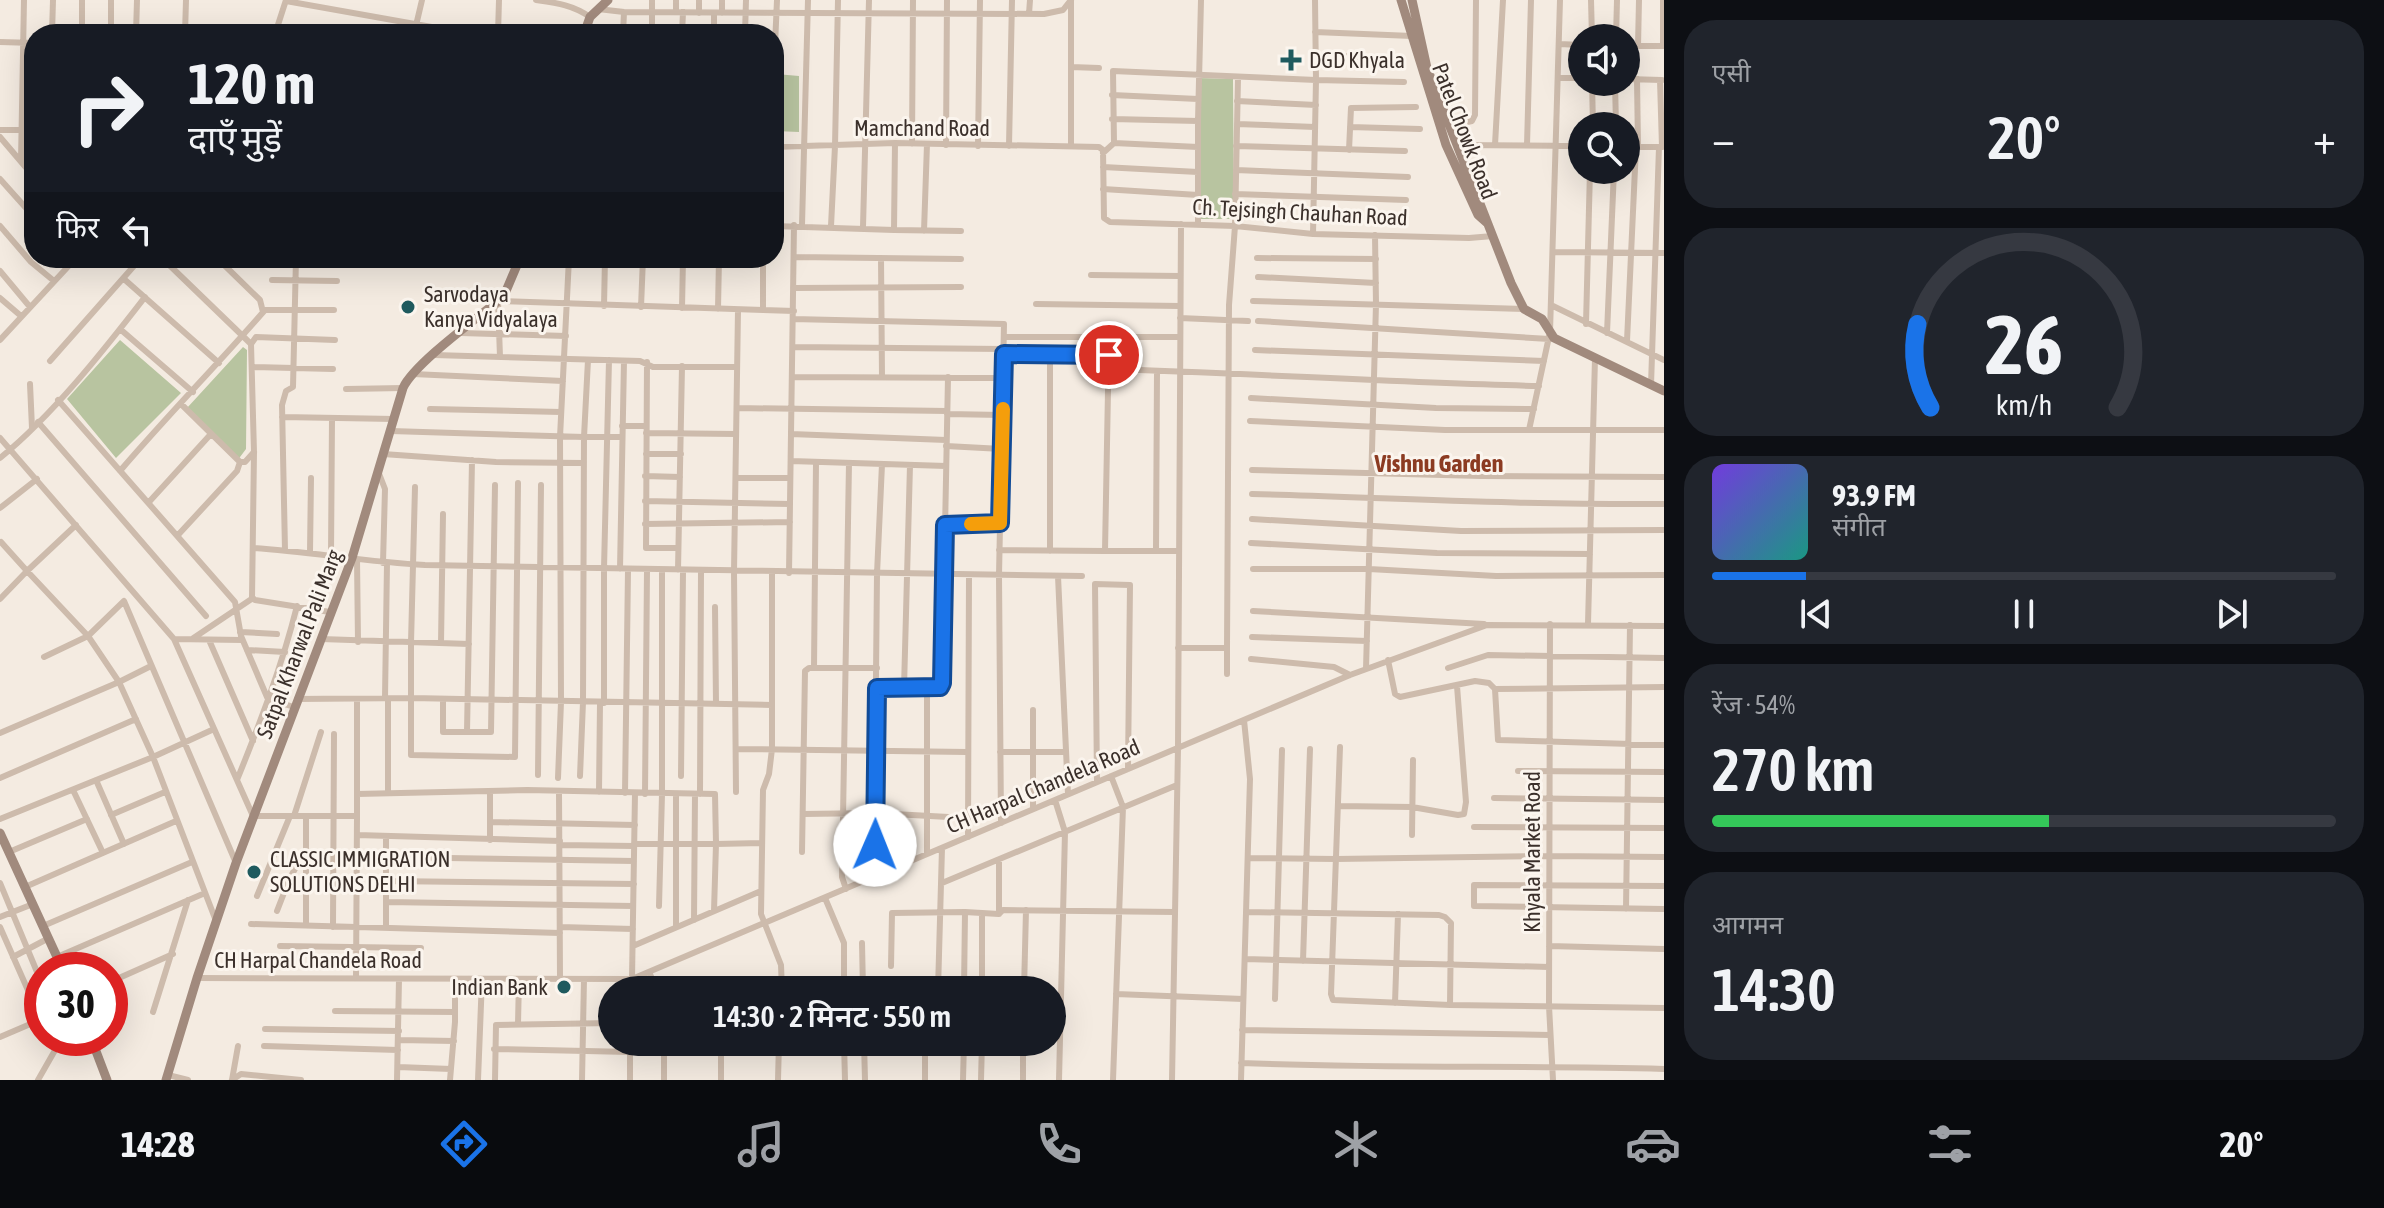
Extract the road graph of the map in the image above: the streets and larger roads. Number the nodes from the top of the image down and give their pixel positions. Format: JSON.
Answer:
{"nodes":[{"id":1,"x":24,"y":0,"type":"edge"},
{"id":2,"x":53,"y":0,"type":"edge"},
{"id":3,"x":82,"y":0,"type":"edge"},
{"id":4,"x":111,"y":0,"type":"edge"},
{"id":5,"x":137,"y":0,"type":"edge"},
{"id":6,"x":186,"y":0,"type":"edge"},
{"id":7,"x":286,"y":0,"type":"edge"},
{"id":8,"x":422,"y":0,"type":"edge"},
{"id":9,"x":499,"y":0,"type":"edge"},
{"id":10,"x":536,"y":0,"type":"edge"},
{"id":11,"x":608,"y":0,"type":"edge"},
{"id":12,"x":652,"y":0,"type":"edge"},
{"id":13,"x":676,"y":0,"type":"edge"},
{"id":14,"x":699,"y":0,"type":"edge"},
{"id":15,"x":722,"y":0,"type":"edge"},
{"id":16,"x":746,"y":0,"type":"edge"},
{"id":17,"x":777,"y":0,"type":"edge"},
{"id":18,"x":808,"y":0,"type":"edge"},
{"id":19,"x":838,"y":0,"type":"edge"},
{"id":20,"x":869,"y":0,"type":"edge"},
{"id":21,"x":913,"y":0,"type":"edge"},
{"id":22,"x":947,"y":0,"type":"edge"},
{"id":23,"x":980,"y":0,"type":"edge"},
{"id":24,"x":1012,"y":0,"type":"edge"},
{"id":25,"x":1030,"y":0,"type":"edge"},
{"id":26,"x":1071,"y":0,"type":"edge"},
{"id":27,"x":1201,"y":0,"type":"edge"},
{"id":28,"x":1315,"y":0,"type":"edge"},
{"id":29,"x":1401,"y":0,"type":"edge"},
{"id":30,"x":1412,"y":0,"type":"edge"},
{"id":31,"x":1476,"y":0,"type":"edge"},
{"id":32,"x":1503,"y":0,"type":"edge"},
{"id":33,"x":1531,"y":0,"type":"edge"},
{"id":34,"x":1560,"y":0,"type":"edge"},
{"id":35,"x":1591,"y":0,"type":"edge"},
{"id":36,"x":1617,"y":0,"type":"edge"},
{"id":37,"x":1639,"y":0,"type":"edge"},
{"id":38,"x":1663,"y":0,"type":"edge"},
{"id":39,"x":624,"y":12,"type":"junction"},
{"id":40,"x":679,"y":12,"type":"junction"},
{"id":41,"x":594,"y":13,"type":"junction"},
{"id":42,"x":652,"y":13,"type":"junction"},
{"id":43,"x":699,"y":13,"type":"junction"},
{"id":44,"x":718,"y":13,"type":"junction"},
{"id":45,"x":746,"y":14,"type":"junction"},
{"id":46,"x":777,"y":14,"type":"junction"},
{"id":47,"x":837,"y":14,"type":"junction"},
{"id":48,"x":869,"y":14,"type":"junction"},
{"id":49,"x":980,"y":14,"type":"junction"},
{"id":50,"x":1012,"y":14,"type":"junction"},
{"id":51,"x":1029,"y":14,"type":"junction"},
{"id":52,"x":808,"y":15,"type":"junction"},
{"id":53,"x":913,"y":15,"type":"junction"},
{"id":54,"x":947,"y":15,"type":"junction"},
{"id":55,"x":52,"y":24,"type":"edge"},
{"id":56,"x":82,"y":24,"type":"edge"},
{"id":57,"x":111,"y":24,"type":"edge"},
{"id":58,"x":136,"y":24,"type":"edge"},
{"id":59,"x":185,"y":24,"type":"edge"},
{"id":60,"x":278,"y":24,"type":"edge"},
{"id":61,"x":389,"y":24,"type":"edge"},
{"id":62,"x":416,"y":24,"type":"edge"},
{"id":63,"x":498,"y":24,"type":"edge"},
{"id":64,"x":589,"y":24,"type":"edge"},
{"id":65,"x":623,"y":24,"type":"edge"},
{"id":66,"x":652,"y":24,"type":"edge"},
{"id":67,"x":681,"y":24,"type":"edge"},
{"id":68,"x":716,"y":24,"type":"edge"},
{"id":69,"x":746,"y":24,"type":"edge"},
{"id":70,"x":776,"y":24,"type":"edge"},
{"id":71,"x":1592,"y":24,"type":"edge"},
{"id":72,"x":1616,"y":24,"type":"edge"},
{"id":73,"x":1638,"y":24,"type":"edge"},
{"id":74,"x":1315,"y":32,"type":"junction"},
{"id":75,"x":1412,"y":36,"type":"junction"},
{"id":76,"x":0,"y":42,"type":"edge"},
{"id":77,"x":23,"y":43,"type":"junction"},
{"id":78,"x":1559,"y":44,"type":"junction"},
{"id":79,"x":1568,"y":44,"type":"edge"},
{"id":80,"x":1640,"y":46,"type":"edge"},
{"id":81,"x":1663,"y":46,"type":"edge"},
{"id":82,"x":1315,"y":55,"type":"junction"},
{"id":83,"x":1403,"y":59,"type":"dead end"},
{"id":84,"x":1071,"y":67,"type":"junction"},
{"id":85,"x":1099,"y":68,"type":"dead end"},
{"id":86,"x":1199,"y":75,"type":"junction"},
{"id":87,"x":1238,"y":78,"type":"junction"},
{"id":88,"x":1558,"y":78,"type":"junction"},
{"id":89,"x":1568,"y":78,"type":"edge"},
{"id":90,"x":1640,"y":79,"type":"edge"},
{"id":91,"x":1316,"y":80,"type":"junction"},
{"id":92,"x":1662,"y":80,"type":"edge"},
{"id":93,"x":1404,"y":82,"type":"dead end"},
{"id":94,"x":1112,"y":95,"type":"junction"},
{"id":95,"x":1198,"y":99,"type":"junction"},
{"id":96,"x":1237,"y":101,"type":"junction"},
{"id":97,"x":1316,"y":105,"type":"junction"},
{"id":98,"x":1416,"y":107,"type":"dead end"},
{"id":99,"x":1112,"y":119,"type":"junction"},
{"id":100,"x":1198,"y":121,"type":"junction"},
{"id":101,"x":1237,"y":124,"type":"junction"},
{"id":102,"x":1449,"y":126,"type":"junction"},
{"id":103,"x":1315,"y":127,"type":"junction"},
{"id":104,"x":1350,"y":127,"type":"junction"},
{"id":105,"x":1420,"y":129,"type":"dead end"},
{"id":106,"x":0,"y":130,"type":"edge"},
{"id":107,"x":21,"y":130,"type":"junction"},
{"id":108,"x":0,"y":137,"type":"edge"},
{"id":109,"x":895,"y":143,"type":"junction"},
{"id":110,"x":1114,"y":143,"type":"junction"},
{"id":111,"x":866,"y":144,"type":"junction"},
{"id":112,"x":912,"y":144,"type":"junction"},
{"id":113,"x":927,"y":144,"type":"junction"},
{"id":114,"x":946,"y":145,"type":"junction"},
{"id":115,"x":1456,"y":145,"type":"junction"},
{"id":116,"x":1495,"y":145,"type":"junction"},
{"id":117,"x":1527,"y":145,"type":"junction"},
{"id":118,"x":803,"y":146,"type":"junction"},
{"id":119,"x":835,"y":146,"type":"junction"},
{"id":120,"x":978,"y":146,"type":"junction"},
{"id":121,"x":1009,"y":146,"type":"junction"},
{"id":122,"x":1071,"y":146,"type":"junction"},
{"id":123,"x":1236,"y":146,"type":"junction"},
{"id":124,"x":1556,"y":146,"type":"junction"},
{"id":125,"x":1568,"y":146,"type":"edge"},
{"id":126,"x":784,"y":147,"type":"edge"},
{"id":127,"x":1198,"y":147,"type":"junction"},
{"id":128,"x":1640,"y":147,"type":"edge"},
{"id":129,"x":1662,"y":147,"type":"edge"},
{"id":130,"x":1314,"y":149,"type":"junction"},
{"id":131,"x":1349,"y":150,"type":"junction"},
{"id":132,"x":1405,"y":151,"type":"dead end"},
{"id":133,"x":1103,"y":153,"type":"junction"},
{"id":134,"x":21,"y":161,"type":"junction"},
{"id":135,"x":24,"y":165,"type":"edge"},
{"id":136,"x":1103,"y":167,"type":"junction"},
{"id":137,"x":1236,"y":170,"type":"junction"},
{"id":138,"x":1198,"y":172,"type":"junction"},
{"id":139,"x":1314,"y":174,"type":"junction"},
{"id":140,"x":1408,"y":177,"type":"dead end"},
{"id":141,"x":0,"y":179,"type":"edge"},
{"id":142,"x":1590,"y":184,"type":"edge"},
{"id":143,"x":1613,"y":184,"type":"edge"},
{"id":144,"x":1635,"y":184,"type":"edge"},
{"id":145,"x":1103,"y":189,"type":"junction"},
{"id":146,"x":1235,"y":194,"type":"junction"},
{"id":147,"x":1198,"y":195,"type":"junction"},
{"id":148,"x":1313,"y":197,"type":"junction"},
{"id":149,"x":1406,"y":200,"type":"dead end"},
{"id":150,"x":24,"y":206,"type":"edge"},
{"id":151,"x":1181,"y":224,"type":"junction"},
{"id":152,"x":1198,"y":224,"type":"junction"},
{"id":153,"x":798,"y":225,"type":"junction"},
{"id":154,"x":1489,"y":225,"type":"junction"},
{"id":155,"x":0,"y":226,"type":"edge"},
{"id":156,"x":784,"y":226,"type":"edge"},
{"id":157,"x":831,"y":226,"type":"junction"},
{"id":158,"x":1235,"y":226,"type":"junction"},
{"id":159,"x":863,"y":227,"type":"junction"},
{"id":160,"x":894,"y":230,"type":"junction"},
{"id":161,"x":924,"y":231,"type":"junction"},
{"id":162,"x":961,"y":231,"type":"dead end"},
{"id":163,"x":1313,"y":234,"type":"junction"},
{"id":164,"x":1375,"y":235,"type":"junction"},
{"id":165,"x":1493,"y":236,"type":"junction"},
{"id":166,"x":1553,"y":252,"type":"junction"},
{"id":167,"x":1588,"y":252,"type":"junction"},
{"id":168,"x":1611,"y":252,"type":"junction"},
{"id":169,"x":1632,"y":253,"type":"junction"},
{"id":170,"x":1660,"y":253,"type":"edge"},
{"id":171,"x":24,"y":254,"type":"edge"},
{"id":172,"x":795,"y":257,"type":"junction"},
{"id":173,"x":881,"y":258,"type":"junction"},
{"id":174,"x":1257,"y":258,"type":"dead end"},
{"id":175,"x":961,"y":259,"type":"dead end"},
{"id":176,"x":1376,"y":259,"type":"junction"},
{"id":177,"x":38,"y":268,"type":"edge"},
{"id":178,"x":66,"y":268,"type":"edge"},
{"id":179,"x":133,"y":268,"type":"edge"},
{"id":180,"x":172,"y":268,"type":"edge"},
{"id":181,"x":227,"y":268,"type":"edge"},
{"id":182,"x":296,"y":268,"type":"edge"},
{"id":183,"x":516,"y":268,"type":"edge"},
{"id":184,"x":569,"y":268,"type":"edge"},
{"id":185,"x":605,"y":268,"type":"edge"},
{"id":186,"x":643,"y":268,"type":"edge"},
{"id":187,"x":683,"y":268,"type":"edge"},
{"id":188,"x":719,"y":268,"type":"edge"},
{"id":189,"x":763,"y":268,"type":"edge"},
{"id":190,"x":0,"y":271,"type":"edge"},
{"id":191,"x":1091,"y":275,"type":"dead end"},
{"id":192,"x":1180,"y":276,"type":"junction"},
{"id":193,"x":1258,"y":277,"type":"dead end"},
{"id":194,"x":124,"y":279,"type":"junction"},
{"id":195,"x":272,"y":280,"type":"dead end"},
{"id":196,"x":54,"y":281,"type":"junction"},
{"id":197,"x":296,"y":281,"type":"junction"},
{"id":198,"x":337,"y":281,"type":"dead end"},
{"id":199,"x":1376,"y":283,"type":"junction"},
{"id":200,"x":961,"y":287,"type":"dead end"},
{"id":201,"x":794,"y":288,"type":"junction"},
{"id":202,"x":881,"y":288,"type":"junction"},
{"id":203,"x":145,"y":297,"type":"junction"},
{"id":204,"x":0,"y":298,"type":"edge"},
{"id":205,"x":498,"y":301,"type":"junction"},
{"id":206,"x":1253,"y":301,"type":"dead end"},
{"id":207,"x":567,"y":304,"type":"junction"},
{"id":208,"x":1036,"y":304,"type":"dead end"},
{"id":209,"x":1376,"y":304,"type":"junction"},
{"id":210,"x":1551,"y":305,"type":"junction"},
{"id":211,"x":604,"y":306,"type":"junction"},
{"id":212,"x":1180,"y":306,"type":"junction"},
{"id":213,"x":30,"y":307,"type":"junction"},
{"id":214,"x":641,"y":307,"type":"junction"},
{"id":215,"x":682,"y":308,"type":"junction"},
{"id":216,"x":295,"y":309,"type":"junction"},
{"id":217,"x":718,"y":309,"type":"junction"},
{"id":218,"x":1524,"y":309,"type":"junction"},
{"id":219,"x":334,"y":310,"type":"dead end"},
{"id":220,"x":738,"y":310,"type":"junction"},
{"id":221,"x":763,"y":310,"type":"junction"},
{"id":222,"x":263,"y":312,"type":"junction"},
{"id":223,"x":794,"y":315,"type":"junction"},
{"id":224,"x":21,"y":316,"type":"junction"},
{"id":225,"x":1180,"y":318,"type":"junction"},
{"id":226,"x":1229,"y":320,"type":"junction"},
{"id":227,"x":1248,"y":321,"type":"dead end"},
{"id":228,"x":1258,"y":321,"type":"dead end"},
{"id":229,"x":883,"y":322,"type":"junction"},
{"id":230,"x":1586,"y":324,"type":"junction"},
{"id":231,"x":120,"y":329,"type":"junction"},
{"id":232,"x":1375,"y":329,"type":"junction"},
{"id":233,"x":3,"y":331,"type":"edge"},
{"id":234,"x":461,"y":333,"type":"junction"},
{"id":235,"x":1607,"y":333,"type":"junction"},
{"id":236,"x":500,"y":334,"type":"junction"},
{"id":237,"x":243,"y":336,"type":"junction"},
{"id":238,"x":566,"y":336,"type":"junction"},
{"id":239,"x":1549,"y":336,"type":"junction"},
{"id":240,"x":1004,"y":337,"type":"junction"},
{"id":241,"x":1109,"y":337,"type":"junction"},
{"id":242,"x":1180,"y":337,"type":"junction"},
{"id":243,"x":294,"y":339,"type":"junction"},
{"id":244,"x":0,"y":340,"type":"edge"},
{"id":245,"x":335,"y":340,"type":"dead end"},
{"id":246,"x":1627,"y":341,"type":"junction"},
{"id":247,"x":251,"y":344,"type":"junction"},
{"id":248,"x":793,"y":347,"type":"junction"},
{"id":249,"x":882,"y":348,"type":"junction"},
{"id":250,"x":1255,"y":350,"type":"dead end"},
{"id":251,"x":1004,"y":351,"type":"junction"},
{"id":252,"x":1050,"y":354,"type":"junction"},
{"id":253,"x":1374,"y":354,"type":"junction"},
{"id":254,"x":434,"y":355,"type":"junction"},
{"id":255,"x":1109,"y":355,"type":"junction"},
{"id":256,"x":1652,"y":355,"type":"junction"},
{"id":257,"x":500,"y":357,"type":"junction"},
{"id":258,"x":1595,"y":358,"type":"junction"},
{"id":259,"x":565,"y":359,"type":"junction"},
{"id":260,"x":588,"y":360,"type":"junction"},
{"id":261,"x":609,"y":360,"type":"junction"},
{"id":262,"x":1664,"y":360,"type":"edge"},
{"id":263,"x":50,"y":361,"type":"dead end"},
{"id":264,"x":624,"y":361,"type":"junction"},
{"id":265,"x":1544,"y":361,"type":"junction"},
{"id":266,"x":647,"y":362,"type":"junction"},
{"id":267,"x":219,"y":363,"type":"junction"},
{"id":268,"x":682,"y":366,"type":"junction"},
{"id":269,"x":252,"y":367,"type":"junction"},
{"id":270,"x":294,"y":367,"type":"junction"},
{"id":271,"x":737,"y":367,"type":"junction"},
{"id":272,"x":333,"y":369,"type":"dead end"},
{"id":273,"x":1108,"y":369,"type":"junction"},
{"id":274,"x":1157,"y":371,"type":"junction"},
{"id":275,"x":1180,"y":371,"type":"junction"},
{"id":276,"x":1229,"y":373,"type":"junction"},
{"id":277,"x":413,"y":374,"type":"junction"},
{"id":278,"x":792,"y":377,"type":"junction"},
{"id":279,"x":882,"y":377,"type":"junction"},
{"id":280,"x":948,"y":377,"type":"junction"},
{"id":281,"x":1003,"y":378,"type":"junction"},
{"id":282,"x":563,"y":381,"type":"junction"},
{"id":283,"x":1374,"y":381,"type":"junction"},
{"id":284,"x":30,"y":384,"type":"dead end"},
{"id":285,"x":1651,"y":385,"type":"junction"},
{"id":286,"x":1539,"y":386,"type":"junction"},
{"id":287,"x":403,"y":388,"type":"junction"},
{"id":288,"x":346,"y":389,"type":"dead end"},
{"id":289,"x":1664,"y":391,"type":"edge"},
{"id":290,"x":193,"y":392,"type":"junction"},
{"id":291,"x":1251,"y":398,"type":"dead end"},
{"id":292,"x":58,"y":400,"type":"junction"},
{"id":293,"x":181,"y":404,"type":"junction"},
{"id":294,"x":1373,"y":404,"type":"junction"},
{"id":295,"x":737,"y":408,"type":"junction"},
{"id":296,"x":792,"y":408,"type":"junction"},
{"id":297,"x":430,"y":409,"type":"dead end"},
{"id":298,"x":1534,"y":409,"type":"junction"},
{"id":299,"x":561,"y":412,"type":"junction"},
{"id":300,"x":947,"y":412,"type":"junction"},
{"id":301,"x":1002,"y":415,"type":"junction"},
{"id":302,"x":282,"y":417,"type":"junction"},
{"id":303,"x":332,"y":419,"type":"junction"},
{"id":304,"x":394,"y":419,"type":"junction"},
{"id":305,"x":1250,"y":421,"type":"dead end"},
{"id":306,"x":38,"y":422,"type":"junction"},
{"id":307,"x":622,"y":426,"type":"junction"},
{"id":308,"x":1373,"y":426,"type":"junction"},
{"id":309,"x":32,"y":428,"type":"junction"},
{"id":310,"x":646,"y":430,"type":"junction"},
{"id":311,"x":1529,"y":430,"type":"junction"},
{"id":312,"x":1593,"y":430,"type":"junction"},
{"id":313,"x":1664,"y":430,"type":"edge"},
{"id":314,"x":391,"y":431,"type":"junction"},
{"id":315,"x":681,"y":434,"type":"junction"},
{"id":316,"x":736,"y":434,"type":"junction"},
{"id":317,"x":791,"y":434,"type":"junction"},
{"id":318,"x":210,"y":435,"type":"junction"},
{"id":319,"x":560,"y":437,"type":"junction"},
{"id":320,"x":584,"y":437,"type":"junction"},
{"id":321,"x":607,"y":437,"type":"junction"},
{"id":322,"x":621,"y":437,"type":"junction"},
{"id":323,"x":0,"y":438,"type":"edge"},
{"id":324,"x":946,"y":443,"type":"junction"},
{"id":325,"x":11,"y":449,"type":"junction"},
{"id":326,"x":1002,"y":449,"type":"junction"},
{"id":327,"x":254,"y":452,"type":"junction"},
{"id":328,"x":383,"y":454,"type":"junction"},
{"id":329,"x":646,"y":454,"type":"junction"},
{"id":330,"x":681,"y":454,"type":"junction"},
{"id":331,"x":0,"y":458,"type":"edge"},
{"id":332,"x":472,"y":460,"type":"junction"},
{"id":333,"x":791,"y":461,"type":"junction"},
{"id":334,"x":240,"y":462,"type":"junction"},
{"id":335,"x":560,"y":463,"type":"junction"},
{"id":336,"x":583,"y":463,"type":"junction"},
{"id":337,"x":816,"y":463,"type":"junction"},
{"id":338,"x":849,"y":463,"type":"junction"},
{"id":339,"x":882,"y":464,"type":"junction"},
{"id":340,"x":910,"y":465,"type":"junction"},
{"id":341,"x":946,"y":466,"type":"junction"},
{"id":342,"x":1252,"y":470,"type":"dead end"},
{"id":343,"x":120,"y":471,"type":"junction"},
{"id":344,"x":378,"y":471,"type":"junction"},
{"id":345,"x":1372,"y":472,"type":"junction"},
{"id":346,"x":645,"y":476,"type":"junction"},
{"id":347,"x":680,"y":477,"type":"junction"},
{"id":348,"x":1592,"y":477,"type":"junction"},
{"id":349,"x":1664,"y":477,"type":"edge"},
{"id":350,"x":311,"y":478,"type":"dead end"},
{"id":351,"x":736,"y":478,"type":"junction"},
{"id":352,"x":790,"y":478,"type":"junction"},
{"id":353,"x":37,"y":479,"type":"junction"},
{"id":354,"x":518,"y":483,"type":"dead end"},
{"id":355,"x":495,"y":485,"type":"dead end"},
{"id":356,"x":541,"y":485,"type":"dead end"},
{"id":357,"x":415,"y":487,"type":"dead end"},
{"id":358,"x":1252,"y":494,"type":"dead end"},
{"id":359,"x":1371,"y":498,"type":"junction"},
{"id":360,"x":645,"y":501,"type":"junction"},
{"id":361,"x":680,"y":501,"type":"junction"},
{"id":362,"x":149,"y":502,"type":"junction"},
{"id":363,"x":736,"y":502,"type":"junction"},
{"id":364,"x":790,"y":504,"type":"junction"},
{"id":365,"x":1664,"y":504,"type":"edge"},
{"id":366,"x":1591,"y":505,"type":"junction"},
{"id":367,"x":0,"y":508,"type":"edge"},
{"id":368,"x":443,"y":514,"type":"dead end"},
{"id":369,"x":1252,"y":519,"type":"dead end"},
{"id":370,"x":790,"y":522,"type":"junction"},
{"id":371,"x":1000,"y":523,"type":"junction"},
{"id":372,"x":645,"y":524,"type":"junction"},
{"id":373,"x":679,"y":524,"type":"junction"},
{"id":374,"x":735,"y":524,"type":"junction"},
{"id":375,"x":76,"y":525,"type":"junction"},
{"id":376,"x":945,"y":525,"type":"junction"},
{"id":377,"x":1370,"y":525,"type":"junction"},
{"id":378,"x":1590,"y":530,"type":"junction"},
{"id":379,"x":1664,"y":530,"type":"edge"},
{"id":380,"x":178,"y":535,"type":"junction"},
{"id":381,"x":1,"y":542,"type":"edge"},
{"id":382,"x":1251,"y":543,"type":"dead end"},
{"id":383,"x":253,"y":548,"type":"junction"},
{"id":384,"x":678,"y":548,"type":"junction"},
{"id":385,"x":285,"y":550,"type":"junction"},
{"id":386,"x":999,"y":550,"type":"junction"},
{"id":387,"x":1370,"y":550,"type":"junction"},
{"id":388,"x":1050,"y":551,"type":"junction"},
{"id":389,"x":1105,"y":551,"type":"junction"},
{"id":390,"x":1156,"y":551,"type":"junction"},
{"id":391,"x":1178,"y":551,"type":"junction"},
{"id":392,"x":310,"y":552,"type":"junction"},
{"id":393,"x":1590,"y":554,"type":"junction"},
{"id":394,"x":331,"y":555,"type":"junction"},
{"id":395,"x":354,"y":558,"type":"junction"},
{"id":396,"x":385,"y":563,"type":"junction"},
{"id":397,"x":412,"y":564,"type":"junction"},
{"id":398,"x":442,"y":565,"type":"junction"},
{"id":399,"x":471,"y":566,"type":"junction"},
{"id":400,"x":495,"y":566,"type":"junction"},
{"id":401,"x":517,"y":567,"type":"junction"},
{"id":402,"x":540,"y":567,"type":"junction"},
{"id":403,"x":560,"y":568,"type":"junction"},
{"id":404,"x":583,"y":568,"type":"junction"},
{"id":405,"x":604,"y":569,"type":"junction"},
{"id":406,"x":1253,"y":569,"type":"dead end"},
{"id":407,"x":1369,"y":569,"type":"junction"},
{"id":408,"x":624,"y":570,"type":"junction"},
{"id":409,"x":647,"y":570,"type":"junction"},
{"id":410,"x":662,"y":570,"type":"junction"},
{"id":411,"x":680,"y":570,"type":"junction"},
{"id":412,"x":27,"y":571,"type":"junction"},
{"id":413,"x":701,"y":571,"type":"junction"},
{"id":414,"x":734,"y":572,"type":"junction"},
{"id":415,"x":772,"y":572,"type":"junction"},
{"id":416,"x":789,"y":573,"type":"junction"},
{"id":417,"x":814,"y":573,"type":"junction"},
{"id":418,"x":846,"y":574,"type":"junction"},
{"id":419,"x":877,"y":574,"type":"junction"},
{"id":420,"x":907,"y":574,"type":"junction"},
{"id":421,"x":943,"y":575,"type":"junction"},
{"id":422,"x":969,"y":575,"type":"junction"},
{"id":423,"x":1664,"y":575,"type":"edge"},
{"id":424,"x":999,"y":576,"type":"junction"},
{"id":425,"x":1058,"y":576,"type":"junction"},
{"id":426,"x":1082,"y":576,"type":"dead end"},
{"id":427,"x":1589,"y":576,"type":"junction"},
{"id":428,"x":253,"y":598,"type":"junction"},
{"id":429,"x":0,"y":599,"type":"edge"},
{"id":430,"x":297,"y":606,"type":"junction"},
{"id":431,"x":237,"y":607,"type":"junction"},
{"id":432,"x":715,"y":607,"type":"dead end"},
{"id":433,"x":1253,"y":611,"type":"dead end"},
{"id":434,"x":330,"y":612,"type":"junction"},
{"id":435,"x":206,"y":616,"type":"dead end"},
{"id":436,"x":1368,"y":617,"type":"junction"},
{"id":437,"x":1550,"y":624,"type":"junction"},
{"id":438,"x":1588,"y":624,"type":"junction"},
{"id":439,"x":1487,"y":625,"type":"junction"},
{"id":440,"x":1630,"y":625,"type":"junction"},
{"id":441,"x":1664,"y":626,"type":"edge"},
{"id":442,"x":240,"y":632,"type":"junction"},
{"id":443,"x":277,"y":634,"type":"dead end"},
{"id":444,"x":88,"y":636,"type":"junction"},
{"id":445,"x":1252,"y":637,"type":"dead end"},
{"id":446,"x":174,"y":639,"type":"junction"},
{"id":447,"x":192,"y":639,"type":"junction"},
{"id":448,"x":320,"y":639,"type":"junction"},
{"id":449,"x":209,"y":640,"type":"junction"},
{"id":450,"x":242,"y":640,"type":"junction"},
{"id":451,"x":1367,"y":641,"type":"junction"},
{"id":452,"x":358,"y":642,"type":"junction"},
{"id":453,"x":386,"y":643,"type":"junction"},
{"id":454,"x":411,"y":643,"type":"junction"},
{"id":455,"x":441,"y":643,"type":"junction"},
{"id":456,"x":469,"y":644,"type":"junction"},
{"id":457,"x":1178,"y":648,"type":"junction"},
{"id":458,"x":1227,"y":648,"type":"junction"},
{"id":459,"x":247,"y":650,"type":"junction"},
{"id":460,"x":285,"y":652,"type":"junction"},
{"id":461,"x":1551,"y":656,"type":"junction"},
{"id":462,"x":44,"y":657,"type":"dead end"},
{"id":463,"x":1630,"y":657,"type":"junction"},
{"id":464,"x":1664,"y":658,"type":"edge"},
{"id":465,"x":1251,"y":659,"type":"dead end"},
{"id":466,"x":1388,"y":660,"type":"junction"},
{"id":467,"x":151,"y":666,"type":"junction"},
{"id":468,"x":814,"y":668,"type":"junction"},
{"id":469,"x":845,"y":668,"type":"junction"},
{"id":470,"x":877,"y":668,"type":"junction"},
{"id":471,"x":1448,"y":668,"type":"dead end"},
{"id":472,"x":1366,"y":669,"type":"junction"},
{"id":473,"x":1227,"y":674,"type":"dead end"},
{"id":474,"x":1350,"y":675,"type":"junction"},
{"id":475,"x":119,"y":682,"type":"junction"},
{"id":476,"x":1457,"y":686,"type":"junction"},
{"id":477,"x":1629,"y":686,"type":"junction"},
{"id":478,"x":1664,"y":687,"type":"edge"},
{"id":479,"x":877,"y":688,"type":"junction"},
{"id":480,"x":904,"y":688,"type":"junction"},
{"id":481,"x":927,"y":688,"type":"junction"},
{"id":482,"x":1551,"y":688,"type":"junction"},
{"id":483,"x":1495,"y":689,"type":"junction"},
{"id":484,"x":387,"y":698,"type":"junction"},
{"id":485,"x":412,"y":698,"type":"junction"},
{"id":486,"x":269,"y":699,"type":"junction"},
{"id":487,"x":357,"y":699,"type":"junction"},
{"id":488,"x":443,"y":699,"type":"junction"},
{"id":489,"x":469,"y":700,"type":"junction"},
{"id":490,"x":492,"y":700,"type":"junction"},
{"id":491,"x":516,"y":701,"type":"junction"},
{"id":492,"x":539,"y":702,"type":"junction"},
{"id":493,"x":561,"y":702,"type":"junction"},
{"id":494,"x":583,"y":702,"type":"junction"},
{"id":495,"x":295,"y":703,"type":"junction"},
{"id":496,"x":602,"y":703,"type":"junction"},
{"id":497,"x":626,"y":703,"type":"junction"},
{"id":498,"x":646,"y":703,"type":"junction"},
{"id":499,"x":662,"y":704,"type":"junction"},
{"id":500,"x":682,"y":704,"type":"junction"},
{"id":501,"x":700,"y":704,"type":"junction"},
{"id":502,"x":716,"y":704,"type":"junction"},
{"id":503,"x":736,"y":705,"type":"junction"},
{"id":504,"x":772,"y":705,"type":"junction"},
{"id":505,"x":1033,"y":710,"type":"dead end"},
{"id":506,"x":136,"y":719,"type":"junction"},
{"id":507,"x":1244,"y":720,"type":"junction"},
{"id":508,"x":214,"y":729,"type":"junction"},
{"id":509,"x":321,"y":732,"type":"dead end"},
{"id":510,"x":467,"y":732,"type":"junction"},
{"id":511,"x":0,"y":733,"type":"edge"},
{"id":512,"x":334,"y":734,"type":"dead end"},
{"id":513,"x":253,"y":741,"type":"junction"},
{"id":514,"x":1550,"y":741,"type":"junction"},
{"id":515,"x":185,"y":742,"type":"junction"},
{"id":516,"x":1629,"y":744,"type":"junction"},
{"id":517,"x":1664,"y":745,"type":"edge"},
{"id":518,"x":1340,"y":747,"type":"dead end"},
{"id":519,"x":1178,"y":748,"type":"junction"},
{"id":520,"x":737,"y":749,"type":"junction"},
{"id":521,"x":772,"y":749,"type":"junction"},
{"id":522,"x":803,"y":749,"type":"junction"},
{"id":523,"x":1310,"y":749,"type":"dead end"},
{"id":524,"x":845,"y":750,"type":"junction"},
{"id":525,"x":876,"y":750,"type":"junction"},
{"id":526,"x":1282,"y":750,"type":"dead end"},
{"id":527,"x":927,"y":751,"type":"junction"},
{"id":528,"x":967,"y":752,"type":"junction"},
{"id":529,"x":1000,"y":752,"type":"junction"},
{"id":530,"x":1034,"y":752,"type":"junction"},
{"id":531,"x":1066,"y":752,"type":"junction"},
{"id":532,"x":153,"y":757,"type":"junction"},
{"id":533,"x":1413,"y":760,"type":"dead end"},
{"id":534,"x":1128,"y":769,"type":"junction"},
{"id":535,"x":1518,"y":771,"type":"dead end"},
{"id":536,"x":1550,"y":771,"type":"junction"},
{"id":537,"x":1628,"y":771,"type":"junction"},
{"id":538,"x":1664,"y":772,"type":"edge"},
{"id":539,"x":538,"y":775,"type":"dead end"},
{"id":540,"x":580,"y":776,"type":"dead end"},
{"id":541,"x":681,"y":776,"type":"dead end"},
{"id":542,"x":1111,"y":776,"type":"junction"},
{"id":543,"x":0,"y":778,"type":"edge"},
{"id":544,"x":558,"y":778,"type":"dead end"},
{"id":545,"x":96,"y":780,"type":"junction"},
{"id":546,"x":237,"y":780,"type":"junction"},
{"id":547,"x":1097,"y":782,"type":"junction"},
{"id":548,"x":1177,"y":785,"type":"junction"},
{"id":549,"x":73,"y":790,"type":"junction"},
{"id":550,"x":490,"y":791,"type":"junction"},
{"id":551,"x":559,"y":791,"type":"junction"},
{"id":552,"x":165,"y":792,"type":"junction"},
{"id":553,"x":599,"y":792,"type":"junction"},
{"id":554,"x":736,"y":792,"type":"dead end"},
{"id":555,"x":388,"y":793,"type":"junction"},
{"id":556,"x":625,"y":793,"type":"junction"},
{"id":557,"x":635,"y":793,"type":"junction"},
{"id":558,"x":357,"y":794,"type":"junction"},
{"id":559,"x":645,"y":794,"type":"junction"},
{"id":560,"x":662,"y":794,"type":"junction"},
{"id":561,"x":676,"y":794,"type":"junction"},
{"id":562,"x":697,"y":794,"type":"junction"},
{"id":563,"x":1068,"y":794,"type":"junction"},
{"id":564,"x":1494,"y":798,"type":"dead end"},
{"id":565,"x":1550,"y":798,"type":"junction"},
{"id":566,"x":1628,"y":799,"type":"junction"},
{"id":567,"x":1055,"y":800,"type":"junction"},
{"id":568,"x":1664,"y":800,"type":"edge"},
{"id":569,"x":1338,"y":806,"type":"junction"},
{"id":570,"x":1123,"y":807,"type":"junction"},
{"id":571,"x":1412,"y":807,"type":"junction"},
{"id":572,"x":1033,"y":809,"type":"junction"},
{"id":573,"x":875,"y":813,"type":"junction"},
{"id":574,"x":803,"y":814,"type":"junction"},
{"id":575,"x":844,"y":814,"type":"junction"},
{"id":576,"x":111,"y":815,"type":"junction"},
{"id":577,"x":253,"y":816,"type":"junction"},
{"id":578,"x":292,"y":816,"type":"junction"},
{"id":579,"x":306,"y":816,"type":"junction"},
{"id":580,"x":334,"y":816,"type":"junction"},
{"id":581,"x":357,"y":816,"type":"junction"},
{"id":582,"x":926,"y":816,"type":"junction"},
{"id":583,"x":967,"y":818,"type":"junction"},
{"id":584,"x":0,"y":819,"type":"edge"},
{"id":585,"x":87,"y":819,"type":"junction"},
{"id":586,"x":176,"y":821,"type":"junction"},
{"id":587,"x":490,"y":822,"type":"junction"},
{"id":588,"x":1001,"y":823,"type":"junction"},
{"id":589,"x":560,"y":824,"type":"junction"},
{"id":590,"x":635,"y":825,"type":"junction"},
{"id":591,"x":1474,"y":827,"type":"dead end"},
{"id":592,"x":1550,"y":827,"type":"junction"},
{"id":593,"x":1628,"y":827,"type":"junction"},
{"id":594,"x":1664,"y":828,"type":"edge"},
{"id":595,"x":1065,"y":832,"type":"junction"},
{"id":596,"x":0,"y":833,"type":"edge"},
{"id":597,"x":357,"y":835,"type":"junction"},
{"id":598,"x":1412,"y":835,"type":"dead end"},
{"id":599,"x":386,"y":836,"type":"junction"},
{"id":600,"x":968,"y":837,"type":"junction"},
{"id":601,"x":490,"y":840,"type":"junction"},
{"id":602,"x":560,"y":843,"type":"junction"},
{"id":603,"x":762,"y":843,"type":"junction"},
{"id":604,"x":124,"y":844,"type":"junction"},
{"id":605,"x":661,"y":844,"type":"junction"},
{"id":606,"x":676,"y":844,"type":"junction"},
{"id":607,"x":694,"y":844,"type":"junction"},
{"id":608,"x":716,"y":844,"type":"junction"},
{"id":609,"x":634,"y":845,"type":"junction"},
{"id":610,"x":942,"y":848,"type":"junction"},
{"id":611,"x":306,"y":849,"type":"junction"},
{"id":612,"x":9,"y":852,"type":"junction"},
{"id":613,"x":802,"y":852,"type":"dead end"},
{"id":614,"x":103,"y":853,"type":"junction"},
{"id":615,"x":927,"y":854,"type":"junction"},
{"id":616,"x":1550,"y":856,"type":"junction"},
{"id":617,"x":386,"y":857,"type":"junction"},
{"id":618,"x":1627,"y":857,"type":"junction"},
{"id":619,"x":1664,"y":857,"type":"edge"},
{"id":620,"x":1248,"y":858,"type":"junction"},
{"id":621,"x":1279,"y":859,"type":"junction"},
{"id":622,"x":1307,"y":859,"type":"junction"},
{"id":623,"x":1336,"y":859,"type":"junction"},
{"id":624,"x":999,"y":860,"type":"junction"},
{"id":625,"x":560,"y":861,"type":"junction"},
{"id":626,"x":634,"y":861,"type":"junction"},
{"id":627,"x":192,"y":862,"type":"junction"},
{"id":628,"x":236,"y":863,"type":"junction"},
{"id":629,"x":874,"y":877,"type":"junction"},
{"id":630,"x":386,"y":881,"type":"junction"},
{"id":631,"x":0,"y":883,"type":"edge"},
{"id":632,"x":560,"y":883,"type":"junction"},
{"id":633,"x":942,"y":883,"type":"junction"},
{"id":634,"x":634,"y":884,"type":"junction"},
{"id":635,"x":1549,"y":885,"type":"junction"},
{"id":636,"x":1627,"y":885,"type":"junction"},
{"id":637,"x":1664,"y":886,"type":"edge"},
{"id":638,"x":25,"y":887,"type":"junction"},
{"id":639,"x":846,"y":889,"type":"junction"},
{"id":640,"x":761,"y":891,"type":"junction"},
{"id":641,"x":205,"y":893,"type":"junction"},
{"id":642,"x":257,"y":896,"type":"dead end"},
{"id":643,"x":825,"y":898,"type":"junction"},
{"id":644,"x":188,"y":900,"type":"junction"},
{"id":645,"x":387,"y":902,"type":"junction"},
{"id":646,"x":33,"y":904,"type":"junction"},
{"id":647,"x":560,"y":905,"type":"junction"},
{"id":648,"x":633,"y":906,"type":"junction"},
{"id":649,"x":659,"y":906,"type":"dead end"},
{"id":650,"x":1549,"y":907,"type":"junction"},
{"id":651,"x":1626,"y":909,"type":"junction"},
{"id":652,"x":1664,"y":909,"type":"edge"},
{"id":653,"x":1026,"y":910,"type":"junction"},
{"id":654,"x":277,"y":911,"type":"dead end"},
{"id":655,"x":714,"y":911,"type":"junction"},
{"id":656,"x":1063,"y":911,"type":"junction"},
{"id":657,"x":1119,"y":911,"type":"junction"},
{"id":658,"x":965,"y":912,"type":"junction"},
{"id":659,"x":1175,"y":912,"type":"junction"},
{"id":660,"x":1246,"y":912,"type":"junction"},
{"id":661,"x":1278,"y":912,"type":"junction"},
{"id":662,"x":12,"y":913,"type":"junction"},
{"id":663,"x":942,"y":913,"type":"junction"},
{"id":664,"x":982,"y":913,"type":"junction"},
{"id":665,"x":1305,"y":913,"type":"junction"},
{"id":666,"x":1334,"y":913,"type":"junction"},
{"id":667,"x":999,"y":914,"type":"junction"},
{"id":668,"x":1398,"y":914,"type":"junction"},
{"id":669,"x":0,"y":917,"type":"edge"},
{"id":670,"x":694,"y":920,"type":"junction"},
{"id":671,"x":216,"y":921,"type":"junction"},
{"id":672,"x":764,"y":923,"type":"junction"},
{"id":673,"x":251,"y":924,"type":"dead end"},
{"id":674,"x":306,"y":925,"type":"junction"},
{"id":675,"x":43,"y":926,"type":"junction"},
{"id":676,"x":355,"y":926,"type":"junction"},
{"id":677,"x":0,"y":927,"type":"edge"},
{"id":678,"x":333,"y":927,"type":"junction"},
{"id":679,"x":676,"y":927,"type":"junction"},
{"id":680,"x":386,"y":928,"type":"junction"},
{"id":681,"x":633,"y":929,"type":"junction"},
{"id":682,"x":560,"y":930,"type":"junction"},
{"id":683,"x":49,"y":938,"type":"junction"},
{"id":684,"x":862,"y":943,"type":"dead end"},
{"id":685,"x":4,"y":945,"type":"edge"},
{"id":686,"x":280,"y":946,"type":"dead end"},
{"id":687,"x":355,"y":946,"type":"junction"},
{"id":688,"x":633,"y":946,"type":"junction"},
{"id":689,"x":1549,"y":946,"type":"junction"},
{"id":690,"x":421,"y":948,"type":"dead end"},
{"id":691,"x":1664,"y":949,"type":"edge"},
{"id":692,"x":27,"y":950,"type":"junction"},
{"id":693,"x":55,"y":952,"type":"edge"},
{"id":694,"x":68,"y":952,"type":"edge"},
{"id":695,"x":173,"y":954,"type":"junction"},
{"id":696,"x":13,"y":957,"type":"junction"},
{"id":697,"x":1245,"y":959,"type":"junction"},
{"id":698,"x":1277,"y":960,"type":"junction"},
{"id":699,"x":1303,"y":961,"type":"junction"},
{"id":700,"x":1333,"y":963,"type":"junction"},
{"id":701,"x":1396,"y":964,"type":"junction"},
{"id":702,"x":1450,"y":965,"type":"junction"},
{"id":703,"x":891,"y":966,"type":"dead end"},
{"id":704,"x":1549,"y":967,"type":"junction"},
{"id":705,"x":649,"y":972,"type":"junction"},
{"id":706,"x":128,"y":974,"type":"edge"},
{"id":707,"x":632,"y":976,"type":"edge"},
{"id":708,"x":639,"y":976,"type":"edge"},
{"id":709,"x":651,"y":976,"type":"edge"},
{"id":710,"x":781,"y":976,"type":"edge"},
{"id":711,"x":844,"y":976,"type":"edge"},
{"id":712,"x":863,"y":976,"type":"edge"},
{"id":713,"x":939,"y":976,"type":"edge"},
{"id":714,"x":964,"y":976,"type":"edge"},
{"id":715,"x":982,"y":976,"type":"edge"},
{"id":716,"x":1024,"y":976,"type":"edge"},
{"id":717,"x":1062,"y":976,"type":"edge"},
{"id":718,"x":197,"y":978,"type":"junction"},
{"id":719,"x":356,"y":978,"type":"junction"},
{"id":720,"x":399,"y":979,"type":"junction"},
{"id":721,"x":455,"y":979,"type":"junction"},
{"id":722,"x":482,"y":979,"type":"junction"},
{"id":723,"x":519,"y":979,"type":"junction"},
{"id":724,"x":560,"y":979,"type":"junction"},
{"id":725,"x":584,"y":979,"type":"junction"},
{"id":726,"x":598,"y":979,"type":"edge"},
{"id":727,"x":24,"y":982,"type":"edge"},
{"id":728,"x":1116,"y":994,"type":"junction"},
{"id":729,"x":1173,"y":996,"type":"junction"},
{"id":730,"x":1243,"y":999,"type":"junction"},
{"id":731,"x":1275,"y":999,"type":"dead end"},
{"id":732,"x":1395,"y":1003,"type":"junction"},
{"id":733,"x":1450,"y":1005,"type":"junction"},
{"id":734,"x":1549,"y":1006,"type":"junction"},
{"id":735,"x":1664,"y":1008,"type":"edge"},
{"id":736,"x":335,"y":1011,"type":"dead end"},
{"id":737,"x":399,"y":1011,"type":"junction"},
{"id":738,"x":153,"y":1012,"type":"dead end"},
{"id":739,"x":455,"y":1012,"type":"junction"},
{"id":740,"x":598,"y":1023,"type":"edge"},
{"id":741,"x":518,"y":1024,"type":"junction"},
{"id":742,"x":583,"y":1024,"type":"junction"},
{"id":743,"x":24,"y":1027,"type":"edge"},
{"id":744,"x":265,"y":1029,"type":"dead end"},
{"id":745,"x":1242,"y":1030,"type":"junction"},
{"id":746,"x":399,"y":1031,"type":"junction"},
{"id":747,"x":1550,"y":1035,"type":"junction"},
{"id":748,"x":0,"y":1037,"type":"edge"},
{"id":749,"x":399,"y":1040,"type":"junction"},
{"id":750,"x":454,"y":1041,"type":"junction"},
{"id":751,"x":238,"y":1046,"type":"dead end"},
{"id":752,"x":264,"y":1046,"type":"dead end"},
{"id":753,"x":494,"y":1049,"type":"junction"},
{"id":754,"x":398,"y":1050,"type":"junction"},
{"id":755,"x":582,"y":1051,"type":"junction"},
{"id":756,"x":598,"y":1051,"type":"edge"},
{"id":757,"x":50,"y":1056,"type":"edge"},
{"id":758,"x":98,"y":1056,"type":"edge"},
{"id":759,"x":630,"y":1056,"type":"edge"},
{"id":760,"x":665,"y":1056,"type":"edge"},
{"id":761,"x":721,"y":1056,"type":"edge"},
{"id":762,"x":779,"y":1056,"type":"edge"},
{"id":763,"x":844,"y":1056,"type":"edge"},
{"id":764,"x":864,"y":1056,"type":"edge"},
{"id":765,"x":925,"y":1056,"type":"edge"},
{"id":766,"x":964,"y":1056,"type":"edge"},
{"id":767,"x":982,"y":1056,"type":"edge"},
{"id":768,"x":1023,"y":1056,"type":"edge"},
{"id":769,"x":1060,"y":1056,"type":"edge"},
{"id":770,"x":1241,"y":1063,"type":"junction"},
{"id":771,"x":1552,"y":1066,"type":"junction"},
{"id":772,"x":398,"y":1067,"type":"junction"},
{"id":773,"x":451,"y":1069,"type":"junction"},
{"id":774,"x":1664,"y":1069,"type":"edge"},
{"id":775,"x":167,"y":1079,"type":"edge"},
{"id":776,"x":38,"y":1080,"type":"edge"},
{"id":777,"x":107,"y":1080,"type":"edge"},
{"id":778,"x":188,"y":1080,"type":"edge"},
{"id":779,"x":232,"y":1080,"type":"edge"},
{"id":780,"x":301,"y":1080,"type":"edge"},
{"id":781,"x":397,"y":1080,"type":"edge"},
{"id":782,"x":450,"y":1080,"type":"edge"},
{"id":783,"x":478,"y":1080,"type":"edge"},
{"id":784,"x":495,"y":1080,"type":"edge"},
{"id":785,"x":582,"y":1080,"type":"edge"},
{"id":786,"x":630,"y":1080,"type":"edge"},
{"id":787,"x":664,"y":1080,"type":"edge"},
{"id":788,"x":721,"y":1080,"type":"edge"},
{"id":789,"x":778,"y":1080,"type":"edge"},
{"id":790,"x":845,"y":1080,"type":"edge"},
{"id":791,"x":865,"y":1080,"type":"edge"},
{"id":792,"x":925,"y":1080,"type":"edge"},
{"id":793,"x":963,"y":1080,"type":"edge"},
{"id":794,"x":981,"y":1080,"type":"edge"},
{"id":795,"x":1023,"y":1080,"type":"edge"},
{"id":796,"x":1059,"y":1080,"type":"edge"},
{"id":797,"x":1113,"y":1080,"type":"edge"},
{"id":798,"x":1172,"y":1080,"type":"edge"},
{"id":799,"x":1241,"y":1080,"type":"edge"},
{"id":800,"x":1553,"y":1080,"type":"edge"}],
"edges":[{"from":1,"to":77,"type":"street"},
{"from":2,"to":55,"type":"street"},
{"from":3,"to":56,"type":"street"},
{"from":4,"to":57,"type":"street"},
{"from":5,"to":58,"type":"street"},
{"from":6,"to":59,"type":"street"},
{"from":7,"to":60,"type":"street"},
{"from":7,"to":61,"type":"street"},
{"from":8,"to":62,"type":"street"},
{"from":9,"to":63,"type":"street"},
{"from":10,"to":41,"type":"street"},
{"from":11,"to":41,"type":"street"},
{"from":12,"to":42,"type":"street"},
{"from":13,"to":40,"type":"street"},
{"from":14,"to":43,"type":"street"},
{"from":15,"to":44,"type":"street"},
{"from":16,"to":45,"type":"street"},
{"from":17,"to":46,"type":"street"},
{"from":18,"to":52,"type":"street"},
{"from":19,"to":47,"type":"street"},
{"from":20,"to":48,"type":"street"},
{"from":21,"to":53,"type":"street"},
{"from":22,"to":54,"type":"street"},
{"from":23,"to":49,"type":"street"},
{"from":24,"to":50,"type":"street"},
{"from":25,"to":51,"type":"street"},
{"from":26,"to":51,"type":"street"},
{"from":26,"to":84,"type":"street"},
{"from":27,"to":86,"type":"street"},
{"from":28,"to":74,"type":"street"},
{"from":29,"to":75,"type":"street","name":"Patel Chowk Road"},
{"from":30,"to":102,"type":"street","name":"Patel Chowk Road"},
{"from":31,"to":102,"type":"street"},
{"from":32,"to":116,"type":"street"},
{"from":33,"to":117,"type":"street"},
{"from":34,"to":78,"type":"street"},
{"from":35,"to":71,"type":"street"},
{"from":36,"to":72,"type":"street"},
{"from":37,"to":73,"type":"street"},
{"from":38,"to":81,"type":"street"},
{"from":39,"to":41,"type":"street"},
{"from":39,"to":42,"type":"street"},
{"from":39,"to":65,"type":"street"},
{"from":40,"to":42,"type":"street"},
{"from":40,"to":43,"type":"street"},
{"from":40,"to":67,"type":"street"},
{"from":41,"to":64,"type":"street"},
{"from":42,"to":66,"type":"street"},
{"from":43,"to":44,"type":"street"},
{"from":44,"to":45,"type":"street"},
{"from":44,"to":68,"type":"street"},
{"from":45,"to":46,"type":"street"},
{"from":45,"to":69,"type":"street"},
{"from":46,"to":52,"type":"street"},
{"from":46,"to":70,"type":"street"},
{"from":47,"to":48,"type":"street"},
{"from":47,"to":52,"type":"street"},
{"from":47,"to":119,"type":"street"},
{"from":48,"to":53,"type":"street"},
{"from":48,"to":111,"type":"street"},
{"from":49,"to":50,"type":"street"},
{"from":49,"to":54,"type":"street"},
{"from":49,"to":120,"type":"street"},
{"from":50,"to":51,"type":"street"},
{"from":50,"to":121,"type":"street"},
{"from":52,"to":118,"type":"street"},
{"from":53,"to":54,"type":"street"},
{"from":53,"to":112,"type":"street"},
{"from":54,"to":114,"type":"street"},
{"from":74,"to":75,"type":"street"},
{"from":74,"to":82,"type":"street"},
{"from":75,"to":154,"type":"street","name":"Patel Chowk Road"},
{"from":76,"to":77,"type":"street"},
{"from":77,"to":107,"type":"street"},
{"from":78,"to":79,"type":"street"},
{"from":78,"to":88,"type":"street"},
{"from":80,"to":81,"type":"street"},
{"from":82,"to":83,"type":"street"},
{"from":82,"to":91,"type":"street"},
{"from":84,"to":85,"type":"street"},
{"from":84,"to":122,"type":"street"},
{"from":86,"to":87,"type":"street"},
{"from":86,"to":94,"type":"street"},
{"from":86,"to":95,"type":"street"},
{"from":87,"to":91,"type":"street"},
{"from":87,"to":96,"type":"street"},
{"from":88,"to":89,"type":"street"},
{"from":88,"to":124,"type":"street"},
{"from":90,"to":92,"type":"street"},
{"from":91,"to":93,"type":"street"},
{"from":91,"to":97,"type":"street"},
{"from":92,"to":129,"type":"street"},
{"from":94,"to":95,"type":"street"},
{"from":94,"to":99,"type":"street"},
{"from":95,"to":100,"type":"street"},
{"from":96,"to":97,"type":"street"},
{"from":96,"to":101,"type":"street"},
{"from":97,"to":103,"type":"street"},
{"from":98,"to":104,"type":"street"},
{"from":99,"to":100,"type":"street"},
{"from":99,"to":110,"type":"street"},
{"from":100,"to":127,"type":"street"},
{"from":101,"to":103,"type":"street"},
{"from":101,"to":123,"type":"street"},
{"from":102,"to":115,"type":"street","name":"Patel Chowk Road"},
{"from":103,"to":130,"type":"street"},
{"from":104,"to":105,"type":"street"},
{"from":104,"to":131,"type":"street"},
{"from":106,"to":107,"type":"street"},
{"from":107,"to":134,"type":"street"},
{"from":108,"to":134,"type":"street"},
{"from":109,"to":111,"type":"street","name":"Mamchand Road"},
{"from":109,"to":112,"type":"street","name":"Mamchand Road"},
{"from":109,"to":160,"type":"street"},
{"from":110,"to":127,"type":"street"},
{"from":110,"to":133,"type":"street"},
{"from":111,"to":119,"type":"street","name":"Mamchand Road"},
{"from":111,"to":159,"type":"street"},
{"from":112,"to":113,"type":"street","name":"Mamchand Road"},
{"from":113,"to":114,"type":"street","name":"Mamchand Road"},
{"from":113,"to":161,"type":"street"},
{"from":114,"to":120,"type":"street","name":"Mamchand Road"},
{"from":115,"to":116,"type":"street"},
{"from":115,"to":154,"type":"street","name":"Patel Chowk Road"},
{"from":116,"to":117,"type":"street"},
{"from":117,"to":124,"type":"street"},
{"from":118,"to":119,"type":"street","name":"Mamchand Road"},
{"from":118,"to":126,"type":"street","name":"Mamchand Road"},
{"from":118,"to":153,"type":"street"},
{"from":119,"to":157,"type":"street"},
{"from":120,"to":121,"type":"street","name":"Mamchand Road"},
{"from":121,"to":122,"type":"street","name":"Mamchand Road"},
{"from":122,"to":133,"type":"street","name":"Mamchand Road"},
{"from":123,"to":130,"type":"street"},
{"from":123,"to":137,"type":"street"},
{"from":124,"to":125,"type":"street"},
{"from":124,"to":166,"type":"street"},
{"from":127,"to":138,"type":"street"},
{"from":128,"to":129,"type":"street"},
{"from":129,"to":170,"type":"street"},
{"from":130,"to":131,"type":"street"},
{"from":130,"to":139,"type":"street"},
{"from":131,"to":132,"type":"street"},
{"from":133,"to":136,"type":"street"},
{"from":134,"to":135,"type":"street"},
{"from":136,"to":138,"type":"street"},
{"from":136,"to":145,"type":"street"},
{"from":137,"to":139,"type":"street"},
{"from":137,"to":146,"type":"street"},
{"from":138,"to":147,"type":"street"},
{"from":139,"to":140,"type":"street"},
{"from":139,"to":148,"type":"street"},
{"from":141,"to":150,"type":"street"},
{"from":142,"to":167,"type":"street"},
{"from":143,"to":168,"type":"street"},
{"from":144,"to":169,"type":"street"},
{"from":145,"to":147,"type":"street"},
{"from":145,"to":151,"type":"street","name":"Ch. Tejsingh Chauhan Road"},
{"from":146,"to":148,"type":"street"},
{"from":146,"to":158,"type":"street"},
{"from":147,"to":152,"type":"street"},
{"from":148,"to":149,"type":"street"},
{"from":148,"to":163,"type":"street"},
{"from":151,"to":152,"type":"street","name":"Ch. Tejsingh Chauhan Road"},
{"from":151,"to":192,"type":"street"},
{"from":152,"to":158,"type":"street","name":"Ch. Tejsingh Chauhan Road"},
{"from":153,"to":156,"type":"street"},
{"from":153,"to":157,"type":"street"},
{"from":153,"to":172,"type":"street"},
{"from":154,"to":165,"type":"street"},
{"from":155,"to":171,"type":"street"},
{"from":157,"to":159,"type":"street"},
{"from":158,"to":163,"type":"street","name":"Ch. Tejsingh Chauhan Road"},
{"from":158,"to":226,"type":"street"},
{"from":159,"to":160,"type":"street"},
{"from":160,"to":161,"type":"street"},
{"from":161,"to":162,"type":"street"},
{"from":163,"to":164,"type":"street","name":"Ch. Tejsingh Chauhan Road"},
{"from":164,"to":165,"type":"street","name":"Ch. Tejsingh Chauhan Road"},
{"from":164,"to":176,"type":"street"},
{"from":165,"to":218,"type":"street"},
{"from":166,"to":167,"type":"street"},
{"from":166,"to":210,"type":"street"},
{"from":167,"to":168,"type":"street"},
{"from":167,"to":230,"type":"street"},
{"from":168,"to":169,"type":"street"},
{"from":168,"to":235,"type":"street"},
{"from":169,"to":170,"type":"street"},
{"from":169,"to":246,"type":"street"},
{"from":170,"to":256,"type":"street"},
{"from":172,"to":173,"type":"street"},
{"from":172,"to":201,"type":"street"},
{"from":173,"to":175,"type":"street"},
{"from":173,"to":202,"type":"street"},
{"from":174,"to":176,"type":"street"},
{"from":176,"to":199,"type":"street"},
{"from":177,"to":196,"type":"street"},
{"from":178,"to":196,"type":"street"},
{"from":179,"to":194,"type":"street"},
{"from":180,"to":237,"type":"street"},
{"from":181,"to":222,"type":"street"},
{"from":182,"to":197,"type":"street"},
{"from":183,"to":205,"type":"street","name":"Satpal Kharwal Pali Marg"},
{"from":184,"to":207,"type":"street"},
{"from":185,"to":211,"type":"street"},
{"from":186,"to":214,"type":"street"},
{"from":187,"to":215,"type":"street"},
{"from":188,"to":217,"type":"street"},
{"from":189,"to":221,"type":"street"},
{"from":190,"to":213,"type":"street"},
{"from":191,"to":192,"type":"street"},
{"from":192,"to":212,"type":"street"},
{"from":193,"to":199,"type":"street"},
{"from":194,"to":203,"type":"street"},
{"from":194,"to":263,"type":"street"},
{"from":195,"to":197,"type":"street"},
{"from":196,"to":213,"type":"street"},
{"from":197,"to":198,"type":"street"},
{"from":197,"to":216,"type":"street"},
{"from":199,"to":209,"type":"street"},
{"from":200,"to":202,"type":"street"},
{"from":201,"to":202,"type":"street"},
{"from":201,"to":223,"type":"street"},
{"from":202,"to":229,"type":"street"},
{"from":203,"to":231,"type":"street"},
{"from":203,"to":267,"type":"street"},
{"from":204,"to":224,"type":"street"},
{"from":205,"to":207,"type":"street"},
{"from":205,"to":234,"type":"street","name":"Satpal Kharwal Pali Marg"},
{"from":205,"to":236,"type":"street"},
{"from":206,"to":209,"type":"street"},
{"from":207,"to":211,"type":"street"},
{"from":207,"to":238,"type":"street"},
{"from":208,"to":212,"type":"street"},
{"from":209,"to":218,"type":"street"},
{"from":209,"to":232,"type":"street"},
{"from":210,"to":230,"type":"street"},
{"from":210,"to":239,"type":"street"},
{"from":211,"to":214,"type":"street"},
{"from":212,"to":225,"type":"street"},
{"from":213,"to":224,"type":"street"},
{"from":214,"to":215,"type":"street"},
{"from":215,"to":217,"type":"street"},
{"from":216,"to":219,"type":"street"},
{"from":216,"to":222,"type":"street"},
{"from":216,"to":243,"type":"street"},
{"from":217,"to":220,"type":"street"},
{"from":218,"to":239,"type":"street"},
{"from":220,"to":221,"type":"street"},
{"from":220,"to":271,"type":"street"},
{"from":221,"to":223,"type":"street"},
{"from":222,"to":237,"type":"street"},
{"from":223,"to":229,"type":"street"},
{"from":223,"to":248,"type":"street"},
{"from":224,"to":233,"type":"street"},
{"from":225,"to":226,"type":"street"},
{"from":225,"to":242,"type":"street"},
{"from":226,"to":227,"type":"street"},
{"from":226,"to":276,"type":"street"},
{"from":228,"to":232,"type":"street"},
{"from":229,"to":240,"type":"street"},
{"from":229,"to":249,"type":"street"},
{"from":230,"to":235,"type":"street"},
{"from":231,"to":290,"type":"street"},
{"from":231,"to":292,"type":"street"},
{"from":232,"to":239,"type":"street"},
{"from":232,"to":253,"type":"street"},
{"from":233,"to":244,"type":"street"},
{"from":234,"to":236,"type":"street"},
{"from":234,"to":254,"type":"street","name":"Satpal Kharwal Pali Marg"},
{"from":235,"to":246,"type":"street"},
{"from":236,"to":238,"type":"street"},
{"from":236,"to":257,"type":"street"},
{"from":237,"to":247,"type":"street"},
{"from":237,"to":267,"type":"street"},
{"from":238,"to":259,"type":"street"},
{"from":239,"to":258,"type":"street"},
{"from":239,"to":265,"type":"street"},
{"from":240,"to":241,"type":"street"},
{"from":240,"to":251,"type":"street"},
{"from":241,"to":242,"type":"street"},
{"from":241,"to":255,"type":"street"},
{"from":242,"to":275,"type":"street"},
{"from":243,"to":245,"type":"street"},
{"from":243,"to":247,"type":"street"},
{"from":243,"to":270,"type":"street"},
{"from":246,"to":256,"type":"street"},
{"from":247,"to":269,"type":"street"},
{"from":248,"to":249,"type":"street"},
{"from":248,"to":278,"type":"street"},
{"from":249,"to":251,"type":"street"},
{"from":249,"to":279,"type":"street"},
{"from":250,"to":253,"type":"street"},
{"from":251,"to":252,"type":"street"},
{"from":251,"to":281,"type":"street"},
{"from":252,"to":255,"type":"street"},
{"from":252,"to":388,"type":"street"},
{"from":253,"to":265,"type":"street"},
{"from":253,"to":283,"type":"street"},
{"from":254,"to":257,"type":"street"},
{"from":254,"to":277,"type":"street","name":"Satpal Kharwal Pali Marg"},
{"from":255,"to":273,"type":"street"},
{"from":256,"to":262,"type":"street"},
{"from":256,"to":285,"type":"street"},
{"from":257,"to":259,"type":"street"},
{"from":258,"to":285,"type":"street"},
{"from":258,"to":312,"type":"street"},
{"from":259,"to":260,"type":"street"},
{"from":259,"to":282,"type":"street"},
{"from":260,"to":261,"type":"street"},
{"from":260,"to":320,"type":"street"},
{"from":261,"to":264,"type":"street"},
{"from":261,"to":321,"type":"street"},
{"from":264,"to":266,"type":"street"},
{"from":264,"to":307,"type":"street"},
{"from":265,"to":286,"type":"street"},
{"from":266,"to":268,"type":"street"},
{"from":266,"to":310,"type":"street"},
{"from":267,"to":290,"type":"street"},
{"from":268,"to":271,"type":"street"},
{"from":268,"to":315,"type":"street"},
{"from":269,"to":270,"type":"street"},
{"from":269,"to":327,"type":"street"},
{"from":270,"to":272,"type":"street"},
{"from":270,"to":302,"type":"street"},
{"from":271,"to":295,"type":"street"},
{"from":273,"to":274,"type":"street"},
{"from":273,"to":389,"type":"street"},
{"from":274,"to":275,"type":"street"},
{"from":274,"to":390,"type":"street"},
{"from":275,"to":276,"type":"street"},
{"from":275,"to":391,"type":"street"},
{"from":276,"to":283,"type":"street"},
{"from":276,"to":458,"type":"street"},
{"from":277,"to":282,"type":"street"},
{"from":277,"to":287,"type":"street","name":"Satpal Kharwal Pali Marg"},
{"from":278,"to":279,"type":"street"},
{"from":278,"to":296,"type":"street"},
{"from":279,"to":280,"type":"street"},
{"from":280,"to":281,"type":"street"},
{"from":280,"to":300,"type":"street"},
{"from":281,"to":301,"type":"street"},
{"from":282,"to":299,"type":"street"},
{"from":283,"to":286,"type":"street"},
{"from":283,"to":294,"type":"street"},
{"from":284,"to":309,"type":"street"},
{"from":285,"to":289,"type":"street"},
{"from":286,"to":298,"type":"street"},
{"from":287,"to":288,"type":"street"},
{"from":287,"to":304,"type":"street","name":"Satpal Kharwal Pali Marg"},
{"from":290,"to":293,"type":"street"},
{"from":291,"to":294,"type":"street"},
{"from":292,"to":306,"type":"street"},
{"from":292,"to":343,"type":"street"},
{"from":293,"to":318,"type":"street"},
{"from":293,"to":343,"type":"street"},
{"from":294,"to":298,"type":"street"},
{"from":294,"to":308,"type":"street"},
{"from":295,"to":296,"type":"street"},
{"from":295,"to":316,"type":"street"},
{"from":296,"to":300,"type":"street"},
{"from":296,"to":317,"type":"street"},
{"from":297,"to":299,"type":"street"},
{"from":298,"to":311,"type":"street"},
{"from":299,"to":319,"type":"street"},
{"from":300,"to":301,"type":"street"},
{"from":300,"to":324,"type":"street"},
{"from":301,"to":326,"type":"street"},
{"from":302,"to":303,"type":"street"},
{"from":302,"to":385,"type":"street"},
{"from":303,"to":304,"type":"street"},
{"from":303,"to":394,"type":"street"},
{"from":304,"to":314,"type":"street","name":"Satpal Kharwal Pali Marg"},
{"from":305,"to":308,"type":"street"},
{"from":306,"to":309,"type":"street"},
{"from":306,"to":435,"type":"street"},
{"from":307,"to":310,"type":"street"},
{"from":307,"to":322,"type":"street"},
{"from":308,"to":311,"type":"street"},
{"from":308,"to":345,"type":"street"},
{"from":309,"to":325,"type":"street"},
{"from":310,"to":315,"type":"street"},
{"from":310,"to":329,"type":"street"},
{"from":311,"to":312,"type":"street"},
{"from":312,"to":313,"type":"street"},
{"from":312,"to":348,"type":"street"},
{"from":314,"to":319,"type":"street"},
{"from":314,"to":328,"type":"street","name":"Satpal Kharwal Pali Marg"},
{"from":315,"to":316,"type":"street"},
{"from":315,"to":330,"type":"street"},
{"from":316,"to":351,"type":"street"},
{"from":317,"to":324,"type":"street"},
{"from":317,"to":333,"type":"street"},
{"from":318,"to":334,"type":"street"},
{"from":318,"to":362,"type":"street"},
{"from":319,"to":320,"type":"street"},
{"from":319,"to":335,"type":"street"},
{"from":320,"to":321,"type":"street"},
{"from":320,"to":336,"type":"street"},
{"from":321,"to":322,"type":"street"},
{"from":321,"to":405,"type":"street"},
{"from":322,"to":408,"type":"street"},
{"from":323,"to":325,"type":"street"},
{"from":324,"to":326,"type":"street"},
{"from":324,"to":341,"type":"street"},
{"from":325,"to":331,"type":"street"},
{"from":325,"to":353,"type":"street"},
{"from":326,"to":371,"type":"street"},
{"from":327,"to":334,"type":"street"},
{"from":327,"to":383,"type":"street"},
{"from":328,"to":332,"type":"street"},
{"from":328,"to":344,"type":"street","name":"Satpal Kharwal Pali Marg"},
{"from":329,"to":330,"type":"street"},
{"from":329,"to":346,"type":"street"},
{"from":330,"to":347,"type":"street"},
{"from":332,"to":335,"type":"street"},
{"from":332,"to":399,"type":"street"},
{"from":333,"to":337,"type":"street"},
{"from":333,"to":352,"type":"street"},
{"from":334,"to":380,"type":"street"},
{"from":335,"to":336,"type":"street"},
{"from":335,"to":403,"type":"street"},
{"from":336,"to":404,"type":"street"},
{"from":337,"to":338,"type":"street"},
{"from":337,"to":417,"type":"street"},
{"from":338,"to":339,"type":"street"},
{"from":338,"to":418,"type":"street"},
{"from":339,"to":340,"type":"street"},
{"from":339,"to":419,"type":"street"},
{"from":340,"to":341,"type":"street"},
{"from":340,"to":420,"type":"street"},
{"from":341,"to":376,"type":"street"},
{"from":342,"to":345,"type":"street"},
{"from":343,"to":362,"type":"street"},
{"from":344,"to":395,"type":"street","name":"Satpal Kharwal Pali Marg"},
{"from":344,"to":396,"type":"street"},
{"from":345,"to":348,"type":"street"},
{"from":345,"to":359,"type":"street"},
{"from":346,"to":347,"type":"street"},
{"from":346,"to":360,"type":"street"},
{"from":347,"to":361,"type":"street"},
{"from":348,"to":349,"type":"street"},
{"from":348,"to":366,"type":"street"},
{"from":350,"to":392,"type":"street"},
{"from":351,"to":352,"type":"street"},
{"from":351,"to":363,"type":"street"},
{"from":352,"to":364,"type":"street"},
{"from":353,"to":367,"type":"street"},
{"from":353,"to":375,"type":"street"},
{"from":354,"to":401,"type":"street"},
{"from":355,"to":400,"type":"street"},
{"from":356,"to":402,"type":"street"},
{"from":357,"to":397,"type":"street"},
{"from":358,"to":359,"type":"street"},
{"from":359,"to":366,"type":"street"},
{"from":359,"to":377,"type":"street"},
{"from":360,"to":361,"type":"street"},
{"from":360,"to":372,"type":"street"},
{"from":361,"to":363,"type":"street"},
{"from":361,"to":373,"type":"street"},
{"from":362,"to":380,"type":"street"},
{"from":363,"to":364,"type":"street"},
{"from":363,"to":374,"type":"street"},
{"from":364,"to":370,"type":"street"},
{"from":365,"to":366,"type":"street"},
{"from":366,"to":378,"type":"street"},
{"from":368,"to":398,"type":"street"},
{"from":369,"to":377,"type":"street"},
{"from":370,"to":374,"type":"street"},
{"from":370,"to":416,"type":"street"},
{"from":371,"to":376,"type":"street"},
{"from":371,"to":386,"type":"street"},
{"from":372,"to":373,"type":"street"},
{"from":372,"to":384,"type":"street"},
{"from":373,"to":374,"type":"street"},
{"from":373,"to":384,"type":"street"},
{"from":374,"to":414,"type":"street"},
{"from":375,"to":412,"type":"street"},
{"from":375,"to":446,"type":"street"},
{"from":376,"to":421,"type":"street"},
{"from":377,"to":378,"type":"street"},
{"from":377,"to":387,"type":"street"},
{"from":378,"to":379,"type":"street"},
{"from":378,"to":393,"type":"street"},
{"from":380,"to":431,"type":"street"},
{"from":381,"to":412,"type":"street"},
{"from":382,"to":387,"type":"street"},
{"from":383,"to":385,"type":"street"},
{"from":383,"to":428,"type":"street"},
{"from":384,"to":411,"type":"street"},
{"from":385,"to":392,"type":"street"},
{"from":386,"to":388,"type":"street"},
{"from":386,"to":424,"type":"street"},
{"from":387,"to":393,"type":"street"},
{"from":387,"to":407,"type":"street"},
{"from":388,"to":389,"type":"street"},
{"from":389,"to":390,"type":"street"},
{"from":390,"to":391,"type":"street"},
{"from":391,"to":457,"type":"street"},
{"from":392,"to":394,"type":"street"},
{"from":393,"to":427,"type":"street"},
{"from":394,"to":395,"type":"street"},
{"from":395,"to":396,"type":"street"},
{"from":395,"to":434,"type":"street","name":"Satpal Kharwal Pali Marg"},
{"from":395,"to":452,"type":"street"},
{"from":396,"to":397,"type":"street"},
{"from":396,"to":453,"type":"street"},
{"from":397,"to":398,"type":"street"},
{"from":397,"to":454,"type":"street"},
{"from":398,"to":399,"type":"street"},
{"from":398,"to":455,"type":"street"},
{"from":399,"to":400,"type":"street"},
{"from":399,"to":456,"type":"street"},
{"from":400,"to":401,"type":"street"},
{"from":400,"to":490,"type":"street"},
{"from":401,"to":402,"type":"street"},
{"from":401,"to":491,"type":"street"},
{"from":402,"to":403,"type":"street"},
{"from":402,"to":492,"type":"street"},
{"from":403,"to":404,"type":"street"},
{"from":403,"to":493,"type":"street"},
{"from":404,"to":405,"type":"street"},
{"from":404,"to":494,"type":"street"},
{"from":405,"to":408,"type":"street"},
{"from":405,"to":496,"type":"street"},
{"from":406,"to":407,"type":"street"},
{"from":407,"to":427,"type":"street"},
{"from":407,"to":436,"type":"street"},
{"from":408,"to":409,"type":"street"},
{"from":408,"to":497,"type":"street"},
{"from":409,"to":410,"type":"street"},
{"from":409,"to":498,"type":"street"},
{"from":410,"to":411,"type":"street"},
{"from":410,"to":499,"type":"street"},
{"from":411,"to":413,"type":"street"},
{"from":411,"to":500,"type":"street"},
{"from":412,"to":429,"type":"street"},
{"from":412,"to":444,"type":"street"},
{"from":413,"to":414,"type":"street"},
{"from":413,"to":501,"type":"street"},
{"from":414,"to":415,"type":"street"},
{"from":414,"to":503,"type":"street"},
{"from":415,"to":416,"type":"street"},
{"from":415,"to":504,"type":"street"},
{"from":416,"to":417,"type":"street"},
{"from":417,"to":418,"type":"street"},
{"from":417,"to":468,"type":"street"},
{"from":418,"to":419,"type":"street"},
{"from":418,"to":469,"type":"street"},
{"from":419,"to":420,"type":"street"},
{"from":419,"to":470,"type":"street"},
{"from":420,"to":421,"type":"street"},
{"from":420,"to":480,"type":"street"},
{"from":421,"to":422,"type":"street"},
{"from":421,"to":481,"type":"street"},
{"from":422,"to":424,"type":"street"},
{"from":422,"to":528,"type":"street"},
{"from":423,"to":427,"type":"street"},
{"from":424,"to":425,"type":"street"},
{"from":424,"to":529,"type":"street"},
{"from":425,"to":426,"type":"street"},
{"from":425,"to":531,"type":"street"},
{"from":427,"to":438,"type":"street"},
{"from":428,"to":430,"type":"street"},
{"from":428,"to":431,"type":"street"},
{"from":430,"to":434,"type":"street"},
{"from":430,"to":460,"type":"street"},
{"from":431,"to":442,"type":"street"},
{"from":431,"to":447,"type":"street"},
{"from":432,"to":502,"type":"street"},
{"from":433,"to":436,"type":"street"},
{"from":434,"to":448,"type":"street","name":"Satpal Kharwal Pali Marg"},
{"from":436,"to":439,"type":"street"},
{"from":436,"to":451,"type":"street"},
{"from":437,"to":438,"type":"street","name":"CH Harpal Chandela Road"},
{"from":437,"to":439,"type":"street","name":"CH Harpal Chandela Road"},
{"from":437,"to":461,"type":"street","name":"Khyala Market Road"},
{"from":438,"to":440,"type":"street","name":"CH Harpal Chandela Road"},
{"from":439,"to":466,"type":"street","name":"CH Harpal Chandela Road"},
{"from":440,"to":441,"type":"street","name":"CH Harpal Chandela Road"},
{"from":440,"to":463,"type":"street"},
{"from":442,"to":443,"type":"street"},
{"from":442,"to":450,"type":"street"},
{"from":444,"to":462,"type":"street"},
{"from":444,"to":467,"type":"street"},
{"from":444,"to":475,"type":"street"},
{"from":445,"to":451,"type":"street"},
{"from":446,"to":447,"type":"street"},
{"from":446,"to":508,"type":"street"},
{"from":447,"to":449,"type":"street"},
{"from":448,"to":452,"type":"street"},
{"from":448,"to":495,"type":"street","name":"Satpal Kharwal Pali Marg"},
{"from":449,"to":450,"type":"street"},
{"from":449,"to":513,"type":"street"},
{"from":450,"to":459,"type":"street"},
{"from":451,"to":472,"type":"street"},
{"from":452,"to":453,"type":"street"},
{"from":453,"to":454,"type":"street"},
{"from":453,"to":484,"type":"street"},
{"from":454,"to":455,"type":"street"},
{"from":454,"to":485,"type":"street"},
{"from":455,"to":456,"type":"street"},
{"from":456,"to":489,"type":"street"},
{"from":457,"to":458,"type":"street"},
{"from":457,"to":519,"type":"street"},
{"from":458,"to":473,"type":"street"},
{"from":459,"to":460,"type":"street"},
{"from":459,"to":486,"type":"street"},
{"from":460,"to":486,"type":"street"},
{"from":461,"to":463,"type":"street"},
{"from":461,"to":471,"type":"street"},
{"from":461,"to":482,"type":"street","name":"Khyala Market Road"},
{"from":463,"to":464,"type":"street"},
{"from":463,"to":477,"type":"street"},
{"from":465,"to":474,"type":"street"},
{"from":466,"to":472,"type":"street","name":"CH Harpal Chandela Road"},
{"from":466,"to":476,"type":"street"},
{"from":467,"to":475,"type":"street"},
{"from":467,"to":515,"type":"street"},
{"from":468,"to":469,"type":"street"},
{"from":468,"to":522,"type":"street"},
{"from":469,"to":470,"type":"street"},
{"from":469,"to":524,"type":"street"},
{"from":470,"to":479,"type":"street"},
{"from":472,"to":474,"type":"street","name":"CH Harpal Chandela Road"},
{"from":474,"to":507,"type":"street","name":"CH Harpal Chandela Road"},
{"from":475,"to":506,"type":"street"},
{"from":475,"to":511,"type":"street"},
{"from":476,"to":483,"type":"street"},
{"from":476,"to":571,"type":"street"},
{"from":477,"to":478,"type":"street"},
{"from":477,"to":482,"type":"street"},
{"from":477,"to":516,"type":"street"},
{"from":479,"to":480,"type":"street"},
{"from":479,"to":525,"type":"street"},
{"from":480,"to":481,"type":"street"},
{"from":481,"to":527,"type":"street"},
{"from":482,"to":483,"type":"street"},
{"from":482,"to":514,"type":"street","name":"Khyala Market Road"},
{"from":483,"to":514,"type":"street"},
{"from":484,"to":485,"type":"street"},
{"from":484,"to":487,"type":"street"},
{"from":484,"to":555,"type":"street"},
{"from":485,"to":488,"type":"street"},
{"from":485,"to":491,"type":"street"},
{"from":486,"to":495,"type":"street"},
{"from":486,"to":513,"type":"street"},
{"from":487,"to":495,"type":"street"},
{"from":487,"to":558,"type":"street"},
{"from":488,"to":489,"type":"street"},
{"from":488,"to":510,"type":"street"},
{"from":489,"to":490,"type":"street"},
{"from":489,"to":510,"type":"street"},
{"from":490,"to":491,"type":"street"},
{"from":490,"to":510,"type":"street"},
{"from":491,"to":492,"type":"street"},
{"from":492,"to":493,"type":"street"},
{"from":492,"to":539,"type":"street"},
{"from":493,"to":494,"type":"street"},
{"from":493,"to":544,"type":"street"},
{"from":494,"to":496,"type":"street"},
{"from":494,"to":540,"type":"street"},
{"from":495,"to":577,"type":"street","name":"Satpal Kharwal Pali Marg"},
{"from":496,"to":497,"type":"street"},
{"from":496,"to":553,"type":"street"},
{"from":497,"to":498,"type":"street"},
{"from":497,"to":556,"type":"street"},
{"from":498,"to":499,"type":"street"},
{"from":498,"to":559,"type":"street"},
{"from":499,"to":500,"type":"street"},
{"from":499,"to":560,"type":"street"},
{"from":500,"to":501,"type":"street"},
{"from":500,"to":541,"type":"street"},
{"from":501,"to":502,"type":"street"},
{"from":501,"to":562,"type":"street"},
{"from":502,"to":503,"type":"street"},
{"from":503,"to":504,"type":"street"},
{"from":503,"to":520,"type":"street"},
{"from":504,"to":521,"type":"street"},
{"from":505,"to":530,"type":"street"},
{"from":506,"to":532,"type":"street"},
{"from":506,"to":543,"type":"street"},
{"from":507,"to":519,"type":"street","name":"CH Harpal Chandela Road"},
{"from":507,"to":620,"type":"street"},
{"from":508,"to":515,"type":"street"},
{"from":508,"to":546,"type":"street"},
{"from":509,"to":578,"type":"street"},
{"from":512,"to":580,"type":"street"},
{"from":513,"to":546,"type":"street"},
{"from":514,"to":516,"type":"street"},
{"from":514,"to":536,"type":"street","name":"Khyala Market Road"},
{"from":515,"to":532,"type":"street"},
{"from":515,"to":628,"type":"street"},
{"from":516,"to":517,"type":"street"},
{"from":516,"to":537,"type":"street"},
{"from":518,"to":569,"type":"street"},
{"from":519,"to":534,"type":"street","name":"CH Harpal Chandela Road"},
{"from":519,"to":548,"type":"street"},
{"from":520,"to":521,"type":"street"},
{"from":520,"to":554,"type":"street"},
{"from":521,"to":522,"type":"street"},
{"from":521,"to":603,"type":"street"},
{"from":522,"to":524,"type":"street"},
{"from":522,"to":574,"type":"street"},
{"from":523,"to":622,"type":"street"},
{"from":524,"to":525,"type":"street"},
{"from":524,"to":575,"type":"street"},
{"from":525,"to":527,"type":"street"},
{"from":525,"to":573,"type":"street"},
{"from":526,"to":621,"type":"street"},
{"from":527,"to":528,"type":"street"},
{"from":527,"to":582,"type":"street"},
{"from":528,"to":583,"type":"street"},
{"from":529,"to":530,"type":"street"},
{"from":529,"to":588,"type":"street"},
{"from":530,"to":531,"type":"street"},
{"from":530,"to":572,"type":"street"},
{"from":531,"to":563,"type":"street"},
{"from":532,"to":545,"type":"street"},
{"from":532,"to":552,"type":"street"},
{"from":533,"to":571,"type":"street"},
{"from":534,"to":542,"type":"street","name":"CH Harpal Chandela Road"},
{"from":534,"to":547,"type":"street"},
{"from":535,"to":536,"type":"street"},
{"from":536,"to":537,"type":"street"},
{"from":536,"to":565,"type":"street","name":"Khyala Market Road"},
{"from":537,"to":538,"type":"street"},
{"from":537,"to":566,"type":"street"},
{"from":542,"to":547,"type":"street","name":"CH Harpal Chandela Road"},
{"from":542,"to":570,"type":"street"},
{"from":545,"to":549,"type":"street"},
{"from":545,"to":576,"type":"street"},
{"from":546,"to":577,"type":"street"},
{"from":547,"to":563,"type":"street","name":"CH Harpal Chandela Road"},
{"from":548,"to":570,"type":"street"},
{"from":548,"to":659,"type":"street"},
{"from":549,"to":584,"type":"street"},
{"from":549,"to":585,"type":"street"},
{"from":550,"to":551,"type":"street"},
{"from":550,"to":555,"type":"street"},
{"from":550,"to":587,"type":"street"},
{"from":551,"to":553,"type":"street"},
{"from":551,"to":589,"type":"street"},
{"from":552,"to":576,"type":"street"},
{"from":552,"to":586,"type":"street"},
{"from":553,"to":556,"type":"street"},
{"from":555,"to":558,"type":"street"},
{"from":556,"to":557,"type":"street"},
{"from":557,"to":559,"type":"street"},
{"from":557,"to":590,"type":"street"},
{"from":558,"to":581,"type":"street"},
{"from":559,"to":560,"type":"street"},
{"from":560,"to":561,"type":"street"},
{"from":560,"to":605,"type":"street"},
{"from":561,"to":562,"type":"street"},
{"from":561,"to":606,"type":"street"},
{"from":562,"to":607,"type":"street"},
{"from":562,"to":608,"type":"street"},
{"from":563,"to":567,"type":"street","name":"CH Harpal Chandela Road"},
{"from":564,"to":565,"type":"street"},
{"from":565,"to":566,"type":"street"},
{"from":565,"to":592,"type":"street","name":"Khyala Market Road"},
{"from":566,"to":568,"type":"street"},
{"from":566,"to":593,"type":"street"},
{"from":567,"to":572,"type":"street","name":"CH Harpal Chandela Road"},
{"from":567,"to":595,"type":"street"},
{"from":569,"to":571,"type":"street"},
{"from":569,"to":623,"type":"street"},
{"from":570,"to":595,"type":"street"},
{"from":570,"to":657,"type":"street"},
{"from":571,"to":598,"type":"street"},
{"from":572,"to":588,"type":"street","name":"CH Harpal Chandela Road"},
{"from":573,"to":575,"type":"street"},
{"from":573,"to":582,"type":"street"},
{"from":573,"to":629,"type":"street"},
{"from":574,"to":575,"type":"street"},
{"from":574,"to":613,"type":"street"},
{"from":575,"to":639,"type":"street"},
{"from":576,"to":604,"type":"street"},
{"from":577,"to":578,"type":"street"},
{"from":577,"to":628,"type":"street","name":"Satpal Kharwal Pali Marg"},
{"from":578,"to":579,"type":"street"},
{"from":578,"to":642,"type":"street"},
{"from":579,"to":580,"type":"street"},
{"from":579,"to":611,"type":"street"},
{"from":580,"to":581,"type":"street"},
{"from":580,"to":678,"type":"street"},
{"from":581,"to":597,"type":"street"},
{"from":582,"to":583,"type":"street"},
{"from":582,"to":615,"type":"street"},
{"from":583,"to":600,"type":"street"},
{"from":585,"to":612,"type":"street"},
{"from":585,"to":614,"type":"street"},
{"from":586,"to":604,"type":"street"},
{"from":586,"to":627,"type":"street"},
{"from":587,"to":589,"type":"street"},
{"from":587,"to":601,"type":"street"},
{"from":588,"to":600,"type":"street","name":"CH Harpal Chandela Road"},
{"from":589,"to":590,"type":"street"},
{"from":589,"to":602,"type":"street"},
{"from":590,"to":609,"type":"street"},
{"from":591,"to":592,"type":"street"},
{"from":592,"to":593,"type":"street"},
{"from":592,"to":616,"type":"street","name":"Khyala Market Road"},
{"from":593,"to":594,"type":"street"},
{"from":593,"to":618,"type":"street"},
{"from":595,"to":624,"type":"street"},
{"from":595,"to":656,"type":"street"},
{"from":596,"to":612,"type":"street"},
{"from":597,"to":599,"type":"street"},
{"from":597,"to":676,"type":"street"},
{"from":599,"to":601,"type":"street"},
{"from":599,"to":617,"type":"street"},
{"from":600,"to":610,"type":"street","name":"CH Harpal Chandela Road"},
{"from":601,"to":602,"type":"street"},
{"from":602,"to":609,"type":"street"},
{"from":602,"to":625,"type":"street"},
{"from":603,"to":608,"type":"street"},
{"from":603,"to":640,"type":"street"},
{"from":604,"to":614,"type":"street"},
{"from":605,"to":606,"type":"street"},
{"from":605,"to":609,"type":"street"},
{"from":605,"to":649,"type":"street"},
{"from":606,"to":607,"type":"street"},
{"from":606,"to":679,"type":"street"},
{"from":607,"to":608,"type":"street"},
{"from":607,"to":670,"type":"street"},
{"from":608,"to":655,"type":"street"},
{"from":609,"to":626,"type":"street"},
{"from":610,"to":615,"type":"street","name":"CH Harpal Chandela Road"},
{"from":610,"to":633,"type":"street"},
{"from":611,"to":654,"type":"street"},
{"from":611,"to":674,"type":"street"},
{"from":612,"to":638,"type":"street"},
{"from":614,"to":638,"type":"street"},
{"from":615,"to":629,"type":"street","name":"CH Harpal Chandela Road"},
{"from":616,"to":618,"type":"street"},
{"from":616,"to":623,"type":"street"},
{"from":616,"to":635,"type":"street","name":"Khyala Market Road"},
{"from":617,"to":625,"type":"street"},
{"from":617,"to":630,"type":"street"},
{"from":618,"to":619,"type":"street"},
{"from":618,"to":636,"type":"street"},
{"from":620,"to":621,"type":"street"},
{"from":620,"to":660,"type":"street"},
{"from":621,"to":622,"type":"street"},
{"from":621,"to":661,"type":"street"},
{"from":622,"to":623,"type":"street"},
{"from":622,"to":665,"type":"street"},
{"from":623,"to":666,"type":"street"},
{"from":624,"to":633,"type":"street"},
{"from":624,"to":667,"type":"street"},
{"from":625,"to":626,"type":"street"},
{"from":625,"to":632,"type":"street"},
{"from":626,"to":634,"type":"street"},
{"from":627,"to":641,"type":"street"},
{"from":627,"to":675,"type":"street"},
{"from":628,"to":671,"type":"street","name":"Satpal Kharwal Pali Marg"},
{"from":629,"to":639,"type":"street","name":"CH Harpal Chandela Road"},
{"from":630,"to":632,"type":"street"},
{"from":630,"to":645,"type":"street"},
{"from":631,"to":662,"type":"street"},
{"from":632,"to":634,"type":"street"},
{"from":632,"to":647,"type":"street"},
{"from":633,"to":663,"type":"street"},
{"from":634,"to":648,"type":"street"},
{"from":635,"to":636,"type":"street"},
{"from":635,"to":650,"type":"street","name":"Khyala Market Road"},
{"from":635,"to":650,"type":"street"},
{"from":636,"to":637,"type":"street"},
{"from":636,"to":651,"type":"street"},
{"from":638,"to":646,"type":"street"},
{"from":639,"to":643,"type":"street","name":"CH Harpal Chandela Road"},
{"from":640,"to":655,"type":"street"},
{"from":640,"to":672,"type":"street"},
{"from":641,"to":644,"type":"street"},
{"from":641,"to":671,"type":"street"},
{"from":643,"to":672,"type":"street","name":"CH Harpal Chandela Road"},
{"from":643,"to":711,"type":"street"},
{"from":644,"to":694,"type":"street"},
{"from":644,"to":695,"type":"street"},
{"from":645,"to":647,"type":"street"},
{"from":645,"to":680,"type":"street"},
{"from":646,"to":662,"type":"street"},
{"from":646,"to":675,"type":"street"},
{"from":647,"to":648,"type":"street"},
{"from":647,"to":682,"type":"street"},
{"from":648,"to":681,"type":"street"},
{"from":650,"to":651,"type":"street"},
{"from":650,"to":689,"type":"street","name":"Khyala Market Road"},
{"from":651,"to":652,"type":"street"},
{"from":653,"to":656,"type":"street"},
{"from":653,"to":667,"type":"street"},
{"from":653,"to":716,"type":"street"},
{"from":655,"to":670,"type":"street"},
{"from":656,"to":657,"type":"street"},
{"from":656,"to":717,"type":"street"},
{"from":657,"to":659,"type":"street"},
{"from":657,"to":728,"type":"street"},
{"from":658,"to":663,"type":"street"},
{"from":658,"to":664,"type":"street"},
{"from":658,"to":714,"type":"street"},
{"from":659,"to":729,"type":"street"},
{"from":660,"to":661,"type":"street"},
{"from":660,"to":697,"type":"street"},
{"from":661,"to":665,"type":"street"},
{"from":661,"to":698,"type":"street"},
{"from":662,"to":669,"type":"street"},
{"from":662,"to":692,"type":"street"},
{"from":663,"to":703,"type":"street"},
{"from":663,"to":713,"type":"street"},
{"from":664,"to":667,"type":"street"},
{"from":664,"to":715,"type":"street"},
{"from":665,"to":666,"type":"street"},
{"from":665,"to":699,"type":"street"},
{"from":666,"to":668,"type":"street"},
{"from":666,"to":700,"type":"street"},
{"from":668,"to":701,"type":"street"},
{"from":668,"to":702,"type":"street"},
{"from":670,"to":679,"type":"street"},
{"from":671,"to":718,"type":"street","name":"Satpal Kharwal Pali Marg"},
{"from":672,"to":705,"type":"street","name":"CH Harpal Chandela Road"},
{"from":672,"to":710,"type":"street"},
{"from":673,"to":674,"type":"street"},
{"from":674,"to":678,"type":"street"},
{"from":675,"to":683,"type":"street"},
{"from":676,"to":678,"type":"street"},
{"from":676,"to":680,"type":"street"},
{"from":676,"to":687,"type":"street"},
{"from":677,"to":685,"type":"street"},
{"from":679,"to":688,"type":"street"},
{"from":680,"to":682,"type":"street"},
{"from":681,"to":682,"type":"street"},
{"from":681,"to":688,"type":"street"},
{"from":682,"to":724,"type":"street"},
{"from":683,"to":692,"type":"street"},
{"from":683,"to":693,"type":"street"},
{"from":684,"to":712,"type":"street"},
{"from":685,"to":696,"type":"street"},
{"from":686,"to":687,"type":"street"},
{"from":687,"to":690,"type":"street"},
{"from":687,"to":719,"type":"street"},
{"from":688,"to":707,"type":"street"},
{"from":689,"to":691,"type":"street"},
{"from":689,"to":704,"type":"street","name":"Khyala Market Road"},
{"from":692,"to":696,"type":"street"},
{"from":695,"to":706,"type":"street"},
{"from":695,"to":738,"type":"street"},
{"from":696,"to":727,"type":"street"},
{"from":697,"to":698,"type":"street"},
{"from":697,"to":730,"type":"street"},
{"from":698,"to":699,"type":"street"},
{"from":698,"to":731,"type":"street"},
{"from":699,"to":700,"type":"street"},
{"from":700,"to":701,"type":"street"},
{"from":700,"to":732,"type":"street"},
{"from":701,"to":702,"type":"street"},
{"from":701,"to":732,"type":"street"},
{"from":702,"to":704,"type":"street"},
{"from":702,"to":733,"type":"street"},
{"from":704,"to":734,"type":"street","name":"Khyala Market Road"},
{"from":705,"to":708,"type":"street","name":"CH Harpal Chandela Road"},
{"from":705,"to":709,"type":"street"},
{"from":718,"to":719,"type":"street","name":"CH Harpal Chandela Road"},
{"from":718,"to":775,"type":"street","name":"Satpal Kharwal Pali Marg"},
{"from":719,"to":720,"type":"street","name":"CH Harpal Chandela Road"},
{"from":720,"to":721,"type":"street","name":"CH Harpal Chandela Road"},
{"from":720,"to":737,"type":"street"},
{"from":721,"to":722,"type":"street","name":"CH Harpal Chandela Road"},
{"from":721,"to":739,"type":"street"},
{"from":722,"to":723,"type":"street","name":"CH Harpal Chandela Road"},
{"from":722,"to":783,"type":"street"},
{"from":723,"to":724,"type":"street","name":"CH Harpal Chandela Road"},
{"from":723,"to":741,"type":"street"},
{"from":724,"to":725,"type":"street","name":"CH Harpal Chandela Road"},
{"from":725,"to":726,"type":"street","name":"CH Harpal Chandela Road"},
{"from":725,"to":742,"type":"street"},
{"from":728,"to":729,"type":"street"},
{"from":728,"to":797,"type":"street"},
{"from":729,"to":730,"type":"street"},
{"from":729,"to":798,"type":"street"},
{"from":730,"to":745,"type":"street"},
{"from":732,"to":733,"type":"street"},
{"from":733,"to":734,"type":"street"},
{"from":734,"to":735,"type":"street"},
{"from":734,"to":747,"type":"street","name":"Khyala Market Road"},
{"from":736,"to":737,"type":"street"},
{"from":737,"to":739,"type":"street"},
{"from":737,"to":746,"type":"street"},
{"from":739,"to":750,"type":"street"},
{"from":740,"to":742,"type":"street"},
{"from":741,"to":742,"type":"street"},
{"from":741,"to":753,"type":"street"},
{"from":742,"to":755,"type":"street"},
{"from":743,"to":748,"type":"street"},
{"from":744,"to":746,"type":"street"},
{"from":745,"to":747,"type":"street"},
{"from":745,"to":770,"type":"street"},
{"from":746,"to":749,"type":"street"},
{"from":747,"to":771,"type":"street","name":"Khyala Market Road"},
{"from":749,"to":750,"type":"street"},
{"from":749,"to":754,"type":"street"},
{"from":750,"to":773,"type":"street"},
{"from":751,"to":779,"type":"street"},
{"from":752,"to":754,"type":"street"},
{"from":753,"to":755,"type":"street"},
{"from":753,"to":784,"type":"street"},
{"from":754,"to":772,"type":"street"},
{"from":755,"to":756,"type":"street"},
{"from":755,"to":785,"type":"street"},
{"from":757,"to":776,"type":"street"},
{"from":758,"to":777,"type":"street"},
{"from":759,"to":786,"type":"street"},
{"from":760,"to":787,"type":"street"},
{"from":761,"to":788,"type":"street"},
{"from":762,"to":789,"type":"street"},
{"from":763,"to":790,"type":"street"},
{"from":764,"to":791,"type":"street"},
{"from":765,"to":792,"type":"street"},
{"from":766,"to":793,"type":"street"},
{"from":767,"to":794,"type":"street"},
{"from":768,"to":795,"type":"street"},
{"from":769,"to":796,"type":"street"},
{"from":770,"to":771,"type":"street"},
{"from":770,"to":799,"type":"street"},
{"from":771,"to":774,"type":"street"},
{"from":771,"to":800,"type":"street","name":"Khyala Market Road"},
{"from":772,"to":773,"type":"street"},
{"from":772,"to":781,"type":"street"},
{"from":773,"to":782,"type":"street"},
{"from":775,"to":778,"type":"street"},
{"from":779,"to":780,"type":"street"}]}
